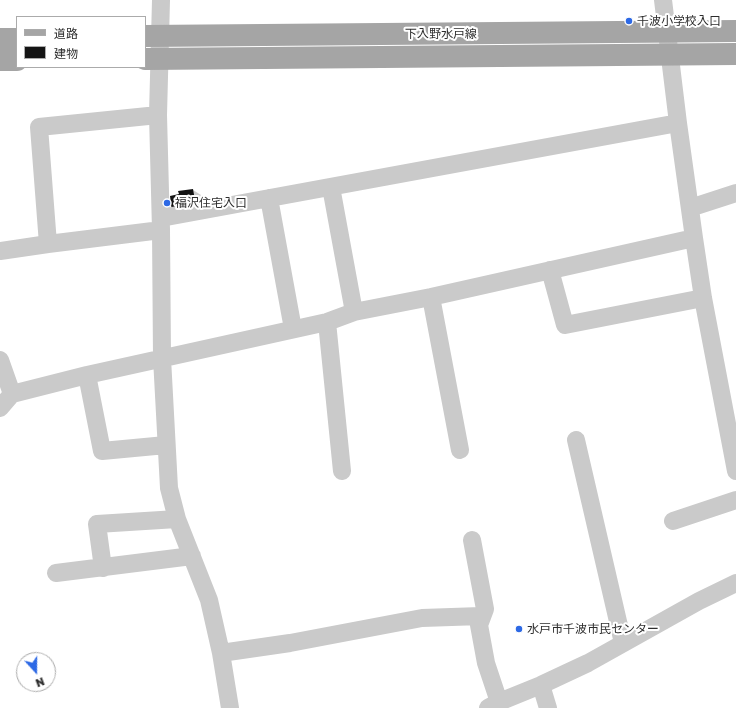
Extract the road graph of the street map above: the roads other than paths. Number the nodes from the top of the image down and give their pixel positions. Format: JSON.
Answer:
{"nodes":[{"id":1,"x":160,"y":0,"type":"edge"},
{"id":2,"x":663,"y":0,"type":"edge"},
{"id":3,"x":736,"y":31,"type":"edge"},
{"id":4,"x":668,"y":32,"type":"junction"},
{"id":5,"x":153,"y":36,"type":"edge"},
{"id":6,"x":0,"y":39,"type":"edge"},
{"id":7,"x":16,"y":39,"type":"edge"},
{"id":8,"x":736,"y":54,"type":"edge"},
{"id":9,"x":669,"y":55,"type":"junction"},
{"id":10,"x":152,"y":59,"type":"edge"},
{"id":11,"x":0,"y":60,"type":"edge"},
{"id":12,"x":16,"y":60,"type":"edge"},
{"id":13,"x":158,"y":115,"type":"junction"},
{"id":14,"x":678,"y":123,"type":"junction"},
{"id":15,"x":331,"y":187,"type":"junction"},
{"id":16,"x":736,"y":192,"type":"edge"},
{"id":17,"x":269,"y":198,"type":"junction"},
{"id":18,"x":690,"y":208,"type":"junction"},
{"id":19,"x":161,"y":224,"type":"junction"},
{"id":20,"x":694,"y":238,"type":"junction"},
{"id":21,"x":48,"y":244,"type":"junction"},
{"id":22,"x":0,"y":252,"type":"edge"},
{"id":23,"x":550,"y":270,"type":"junction"},
{"id":24,"x":431,"y":297,"type":"junction"},
{"id":25,"x":704,"y":298,"type":"junction"},
{"id":26,"x":354,"y":312,"type":"junction"},
{"id":27,"x":327,"y":322,"type":"junction"},
{"id":28,"x":293,"y":329,"type":"junction"},
{"id":29,"x":162,"y":358,"type":"junction"},
{"id":30,"x":0,"y":360,"type":"edge"},
{"id":31,"x":87,"y":375,"type":"junction"},
{"id":32,"x":12,"y":394,"type":"junction"},
{"id":33,"x":0,"y":408,"type":"edge"},
{"id":34,"x":576,"y":440,"type":"dead end"},
{"id":35,"x":166,"y":445,"type":"junction"},
{"id":36,"x":460,"y":450,"type":"dead end"},
{"id":37,"x":736,"y":471,"type":"edge"},
{"id":38,"x":342,"y":472,"type":"dead end"},
{"id":39,"x":736,"y":500,"type":"edge"},
{"id":40,"x":177,"y":519,"type":"junction"},
{"id":41,"x":673,"y":521,"type":"dead end"},
{"id":42,"x":472,"y":540,"type":"dead end"},
{"id":43,"x":192,"y":556,"type":"junction"},
{"id":44,"x":103,"y":568,"type":"junction"},
{"id":45,"x":56,"y":573,"type":"dead end"},
{"id":46,"x":736,"y":583,"type":"edge"},
{"id":47,"x":481,"y":616,"type":"junction"},
{"id":48,"x":623,"y":643,"type":"junction"},
{"id":49,"x":221,"y":653,"type":"junction"},
{"id":50,"x":540,"y":685,"type":"junction"},
{"id":51,"x":494,"y":705,"type":"edge"},
{"id":52,"x":230,"y":708,"type":"edge"},
{"id":53,"x":548,"y":708,"type":"edge"}],
"edges":[{"from":1,"to":5,"type":"street"},
{"from":2,"to":4,"type":"street"},
{"from":3,"to":4,"type":"main road","name":"下入野水戸線"},
{"from":4,"to":5,"type":"main road","name":"下入野水戸線"},
{"from":4,"to":9,"type":"street"},
{"from":5,"to":10,"type":"street"},
{"from":6,"to":7,"type":"main road"},
{"from":8,"to":9,"type":"main road","name":"下入野水戸線"},
{"from":9,"to":10,"type":"main road","name":"下入野水戸線"},
{"from":9,"to":14,"type":"street"},
{"from":10,"to":13,"type":"street"},
{"from":11,"to":12,"type":"main road"},
{"from":13,"to":19,"type":"street"},
{"from":13,"to":21,"type":"street"},
{"from":14,"to":15,"type":"street"},
{"from":14,"to":18,"type":"street"},
{"from":15,"to":17,"type":"street"},
{"from":15,"to":26,"type":"street"},
{"from":16,"to":18,"type":"street"},
{"from":17,"to":19,"type":"street"},
{"from":17,"to":28,"type":"street"},
{"from":18,"to":20,"type":"street"},
{"from":19,"to":21,"type":"street"},
{"from":19,"to":29,"type":"street"},
{"from":20,"to":23,"type":"street"},
{"from":20,"to":25,"type":"street"},
{"from":21,"to":22,"type":"street"},
{"from":23,"to":24,"type":"street"},
{"from":23,"to":25,"type":"street"},
{"from":24,"to":26,"type":"street"},
{"from":24,"to":36,"type":"street"},
{"from":25,"to":37,"type":"street"},
{"from":26,"to":27,"type":"street"},
{"from":27,"to":28,"type":"street"},
{"from":27,"to":38,"type":"street"},
{"from":28,"to":29,"type":"street"},
{"from":29,"to":31,"type":"street"},
{"from":29,"to":35,"type":"street"},
{"from":30,"to":32,"type":"street"},
{"from":31,"to":32,"type":"street"},
{"from":31,"to":35,"type":"street"},
{"from":32,"to":33,"type":"street"},
{"from":34,"to":48,"type":"street"},
{"from":35,"to":40,"type":"street"},
{"from":39,"to":41,"type":"street"},
{"from":40,"to":43,"type":"street"},
{"from":40,"to":44,"type":"street"},
{"from":42,"to":47,"type":"street"},
{"from":43,"to":44,"type":"street"},
{"from":43,"to":49,"type":"street"},
{"from":44,"to":45,"type":"street"},
{"from":46,"to":48,"type":"street"},
{"from":47,"to":49,"type":"street"},
{"from":47,"to":51,"type":"street"},
{"from":48,"to":50,"type":"street"},
{"from":49,"to":52,"type":"street"},
{"from":50,"to":51,"type":"street"},
{"from":50,"to":53,"type":"street"}]}
